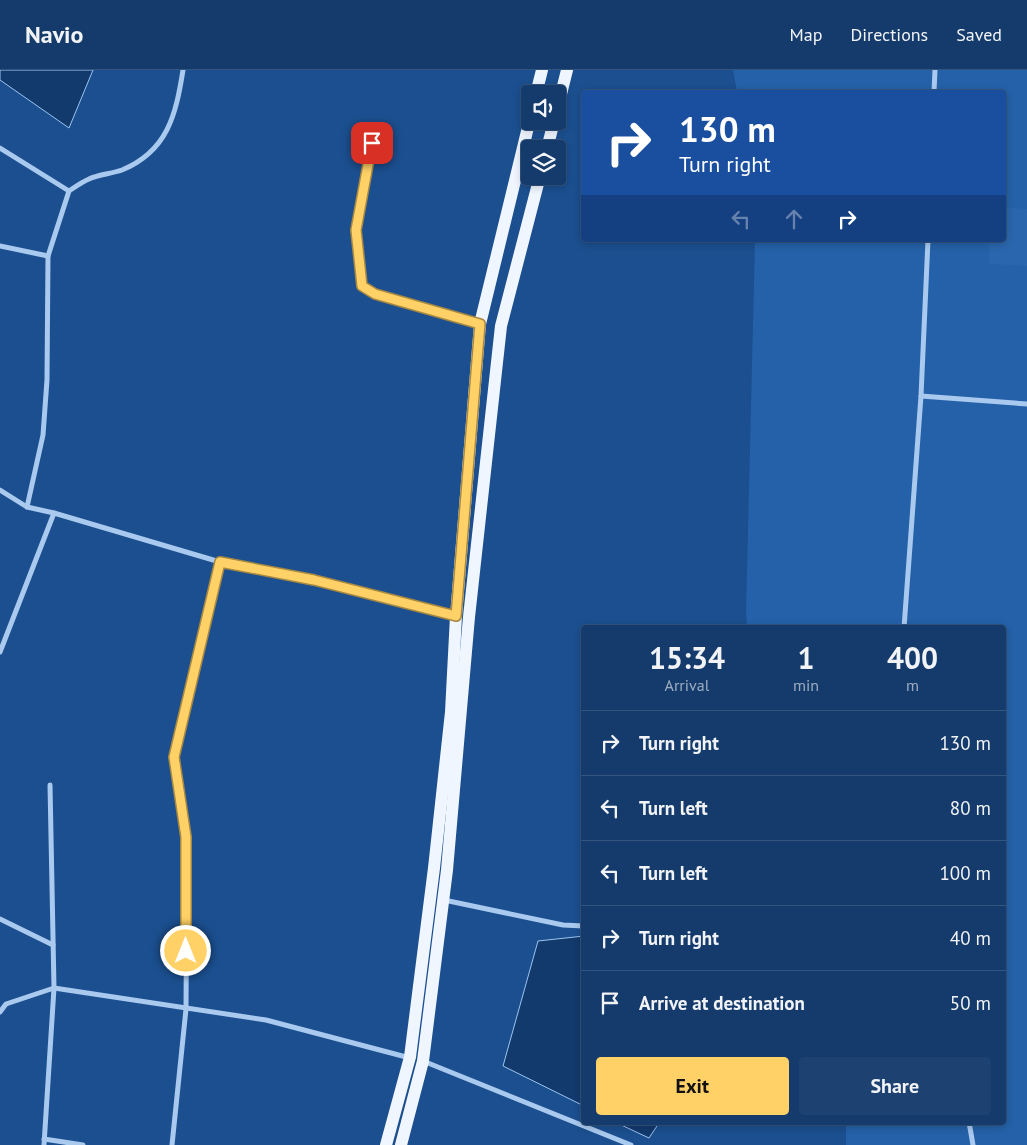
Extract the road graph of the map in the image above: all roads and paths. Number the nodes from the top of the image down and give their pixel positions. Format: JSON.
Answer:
{"nodes":[{"id":1,"x":183,"y":70,"type":"edge"},
{"id":2,"x":542,"y":70,"type":"edge"},
{"id":3,"x":567,"y":70,"type":"edge"},
{"id":4,"x":935,"y":70,"type":"edge"},
{"id":5,"x":538,"y":85,"type":"edge"},
{"id":6,"x":563,"y":85,"type":"edge"},
{"id":7,"x":934,"y":90,"type":"edge"},
{"id":8,"x":375,"y":129,"type":"dead end"},
{"id":9,"x":527,"y":130,"type":"edge"},
{"id":10,"x":0,"y":148,"type":"edge"},
{"id":11,"x":538,"y":185,"type":"edge"},
{"id":12,"x":69,"y":191,"type":"junction"},
{"id":13,"x":928,"y":242,"type":"edge"},
{"id":14,"x":0,"y":246,"type":"edge"},
{"id":15,"x":48,"y":256,"type":"junction"},
{"id":16,"x":480,"y":324,"type":"junction"},
{"id":17,"x":921,"y":396,"type":"junction"},
{"id":18,"x":1027,"y":404,"type":"edge"},
{"id":19,"x":0,"y":490,"type":"edge"},
{"id":20,"x":27,"y":507,"type":"junction"},
{"id":21,"x":54,"y":513,"type":"junction"},
{"id":22,"x":220,"y":562,"type":"junction"},
{"id":23,"x":456,"y":616,"type":"junction"},
{"id":24,"x":904,"y":625,"type":"edge"},
{"id":25,"x":0,"y":652,"type":"edge"},
{"id":26,"x":50,"y":785,"type":"dead end"},
{"id":27,"x":443,"y":900,"type":"junction"},
{"id":28,"x":0,"y":919,"type":"edge"},
{"id":29,"x":581,"y":926,"type":"edge"},
{"id":30,"x":53,"y":945,"type":"junction"},
{"id":31,"x":54,"y":988,"type":"junction"},
{"id":32,"x":186,"y":1008,"type":"junction"},
{"id":33,"x":0,"y":1012,"type":"edge"},
{"id":34,"x":410,"y":1058,"type":"junction"},
{"id":35,"x":423,"y":1061,"type":"junction"},
{"id":36,"x":581,"y":1125,"type":"edge"},
{"id":37,"x":581,"y":1125,"type":"edge"},
{"id":38,"x":969,"y":1125,"type":"edge"},
{"id":39,"x":44,"y":1139,"type":"junction"},
{"id":40,"x":44,"y":1145,"type":"edge"},
{"id":41,"x":83,"y":1145,"type":"edge"},
{"id":42,"x":172,"y":1145,"type":"edge"},
{"id":43,"x":386,"y":1145,"type":"edge"},
{"id":44,"x":401,"y":1145,"type":"edge"},
{"id":45,"x":631,"y":1145,"type":"edge"},
{"id":46,"x":973,"y":1145,"type":"edge"}],
"edges":[{"from":1,"to":12,"type":"street"},
{"from":2,"to":5,"type":"main road"},
{"from":3,"to":6,"type":"main road"},
{"from":4,"to":7,"type":"street"},
{"from":8,"to":16,"type":"street"},
{"from":9,"to":16,"type":"main road"},
{"from":10,"to":12,"type":"street"},
{"from":11,"to":27,"type":"main road"},
{"from":12,"to":15,"type":"street"},
{"from":13,"to":17,"type":"street"},
{"from":14,"to":15,"type":"street"},
{"from":15,"to":20,"type":"street"},
{"from":16,"to":23,"type":"main road"},
{"from":17,"to":18,"type":"street"},
{"from":17,"to":24,"type":"street"},
{"from":19,"to":20,"type":"street"},
{"from":20,"to":21,"type":"street"},
{"from":21,"to":22,"type":"street"},
{"from":21,"to":25,"type":"street"},
{"from":22,"to":23,"type":"street"},
{"from":22,"to":32,"type":"street"},
{"from":23,"to":34,"type":"main road"},
{"from":26,"to":30,"type":"street"},
{"from":27,"to":29,"type":"street"},
{"from":27,"to":35,"type":"main road"},
{"from":28,"to":30,"type":"street"},
{"from":30,"to":31,"type":"street"},
{"from":31,"to":32,"type":"street"},
{"from":31,"to":33,"type":"street"},
{"from":31,"to":39,"type":"street"},
{"from":32,"to":34,"type":"street"},
{"from":32,"to":42,"type":"street"},
{"from":34,"to":35,"type":"street"},
{"from":34,"to":43,"type":"main road"},
{"from":35,"to":36,"type":"street"},
{"from":35,"to":44,"type":"main road"},
{"from":37,"to":45,"type":"street"},
{"from":38,"to":46,"type":"street"},
{"from":39,"to":40,"type":"street"},
{"from":39,"to":41,"type":"street"}]}
